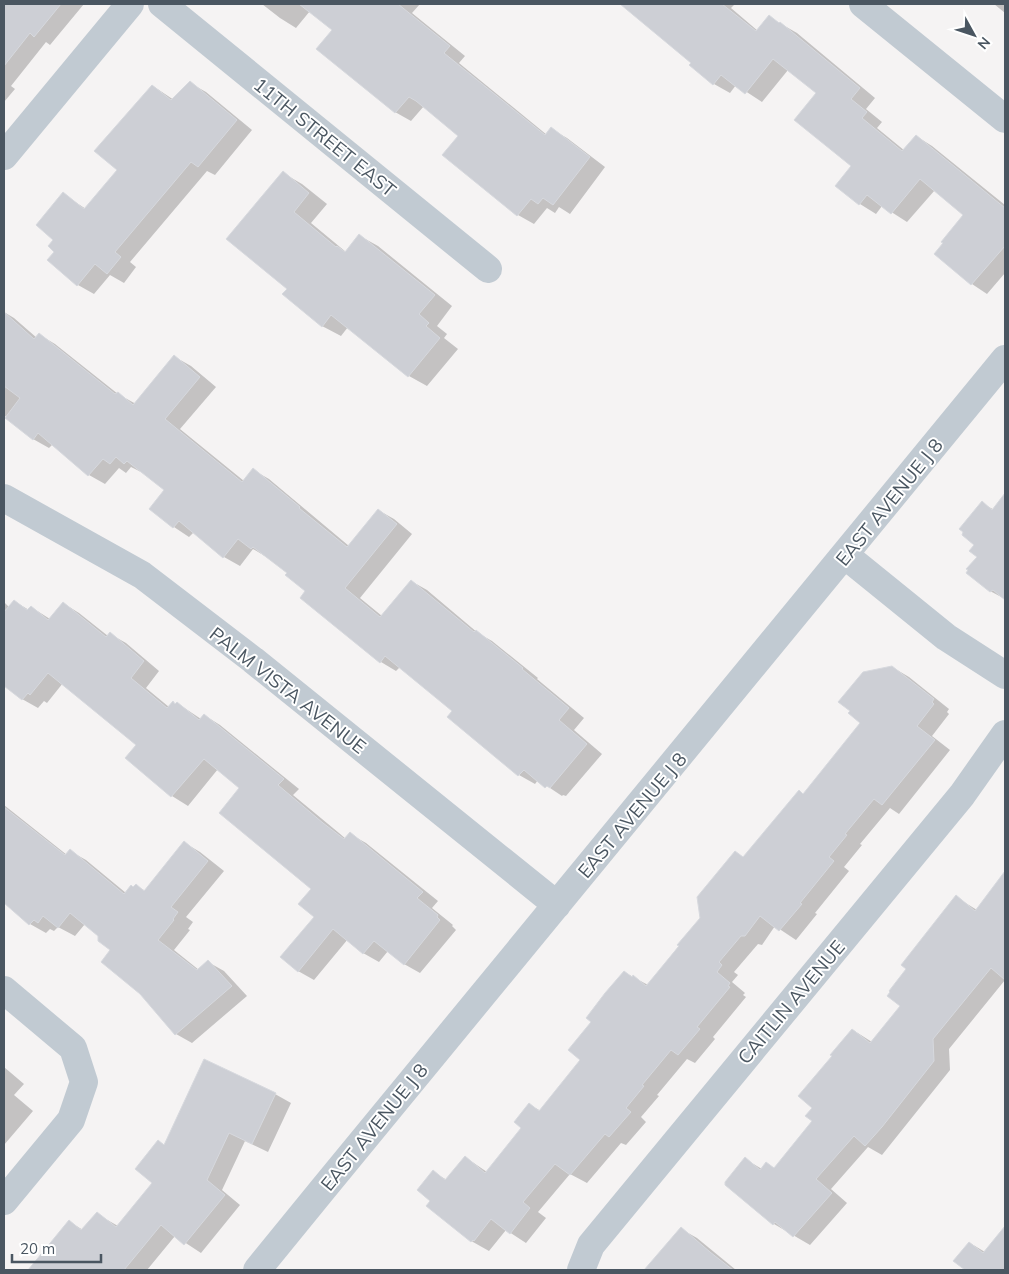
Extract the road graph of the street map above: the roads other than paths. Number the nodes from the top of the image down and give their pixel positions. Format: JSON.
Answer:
{"nodes":[{"id":1,"x":130,"y":4,"type":"edge"},
{"id":2,"x":162,"y":4,"type":"edge"},
{"id":3,"x":863,"y":4,"type":"edge"},
{"id":4,"x":1005,"y":119,"type":"edge"},
{"id":5,"x":4,"y":156,"type":"edge"},
{"id":6,"x":488,"y":270,"type":"dead end"},
{"id":7,"x":1005,"y":359,"type":"edge"},
{"id":8,"x":4,"y":498,"type":"edge"},
{"id":9,"x":846,"y":556,"type":"junction"},
{"id":10,"x":1005,"y":674,"type":"edge"},
{"id":11,"x":1005,"y":734,"type":"edge"},
{"id":12,"x":557,"y":905,"type":"junction"},
{"id":13,"x":4,"y":990,"type":"edge"},
{"id":14,"x":4,"y":1201,"type":"edge"},
{"id":15,"x":257,"y":1270,"type":"edge"},
{"id":16,"x":581,"y":1270,"type":"edge"}],
"edges":[{"from":1,"to":5,"type":"street"},
{"from":2,"to":6,"type":"street","name":"11TH STREET EAST"},
{"from":3,"to":4,"type":"street"},
{"from":7,"to":9,"type":"street","name":"EAST AVENUE J 8"},
{"from":8,"to":12,"type":"street","name":"PALM VISTA AVENUE"},
{"from":9,"to":10,"type":"street"},
{"from":9,"to":12,"type":"street","name":"EAST AVENUE J 8"},
{"from":11,"to":16,"type":"street","name":"CAITLIN AVENUE"},
{"from":12,"to":15,"type":"street","name":"EAST AVENUE J 8"},
{"from":13,"to":14,"type":"street"}]}
